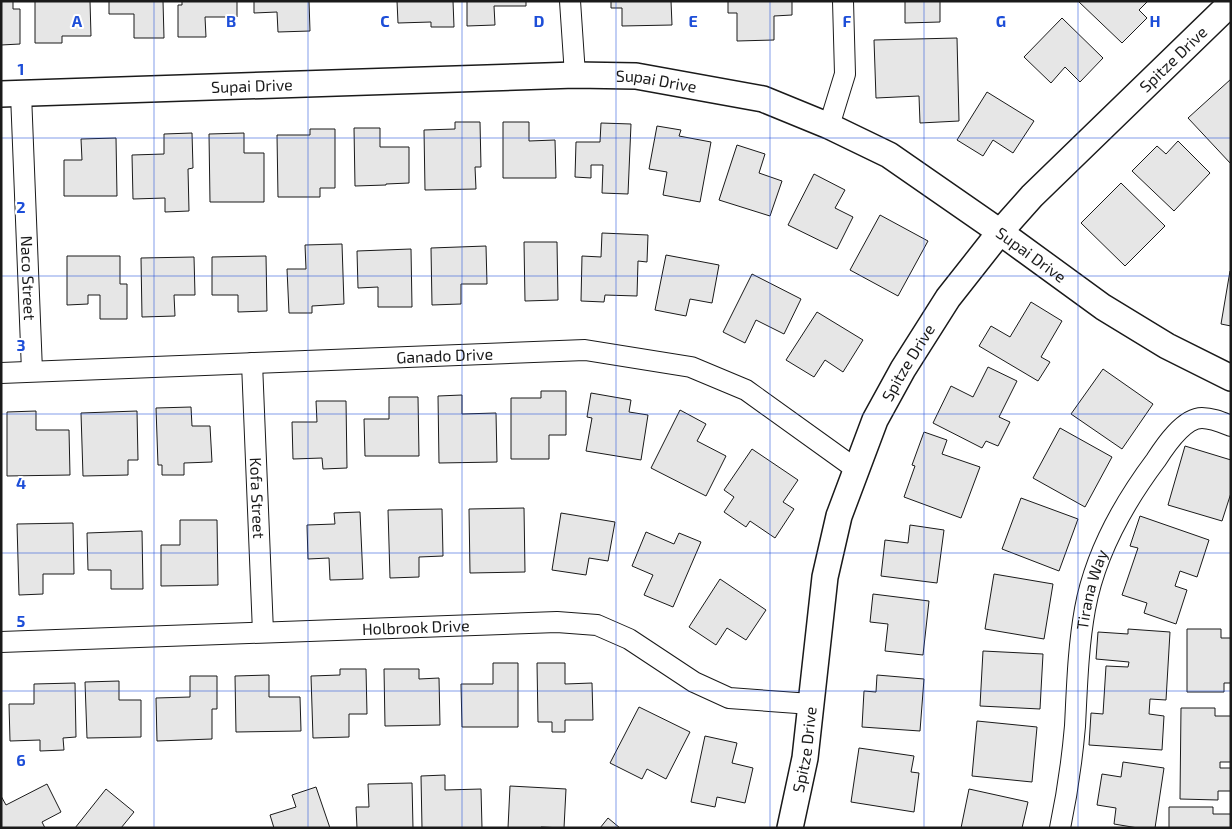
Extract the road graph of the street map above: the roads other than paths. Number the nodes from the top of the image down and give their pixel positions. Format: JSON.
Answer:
{"nodes":[{"id":1,"x":570,"y":1,"type":"edge"},
{"id":2,"x":843,"y":1,"type":"edge"},
{"id":3,"x":1231,"y":3,"type":"edge"},
{"id":4,"x":574,"y":75,"type":"junction"},
{"id":5,"x":11,"y":94,"type":"edge"},
{"id":6,"x":829,"y":126,"type":"junction"},
{"id":7,"x":1000,"y":232,"type":"junction"},
{"id":8,"x":252,"y":363,"type":"junction"},
{"id":9,"x":32,"y":371,"type":"junction"},
{"id":10,"x":1,"y":372,"type":"edge"},
{"id":11,"x":1231,"y":378,"type":"edge"},
{"id":12,"x":1231,"y":426,"type":"edge"},
{"id":13,"x":856,"y":469,"type":"junction"},
{"id":14,"x":263,"y":632,"type":"junction"},
{"id":15,"x":1,"y":642,"type":"edge"},
{"id":16,"x":811,"y":704,"type":"junction"},
{"id":17,"x":790,"y":828,"type":"edge"},
{"id":18,"x":1060,"y":828,"type":"edge"}],
"edges":[{"from":1,"to":4,"type":"street"},
{"from":2,"to":6,"type":"street"},
{"from":3,"to":7,"type":"street","name":"Spitze Drive"},
{"from":4,"to":5,"type":"street","name":"Supai Drive"},
{"from":4,"to":6,"type":"street","name":"Supai Drive"},
{"from":5,"to":9,"type":"street","name":"Naco Street"},
{"from":6,"to":7,"type":"street","name":"Supai Drive"},
{"from":7,"to":11,"type":"street","name":"Supai Drive"},
{"from":7,"to":13,"type":"street","name":"Spitze Drive"},
{"from":8,"to":9,"type":"street","name":"Ganado Drive"},
{"from":8,"to":13,"type":"street","name":"Ganado Drive"},
{"from":8,"to":14,"type":"street","name":"Kofa Street"},
{"from":9,"to":10,"type":"street","name":"Ganado Drive"},
{"from":12,"to":18,"type":"street","name":"Tirana Way"},
{"from":13,"to":16,"type":"street","name":"Spitze Drive"},
{"from":14,"to":15,"type":"street","name":"Holbrook Drive"},
{"from":14,"to":16,"type":"street","name":"Holbrook Drive"},
{"from":16,"to":17,"type":"street","name":"Spitze Drive"}]}
